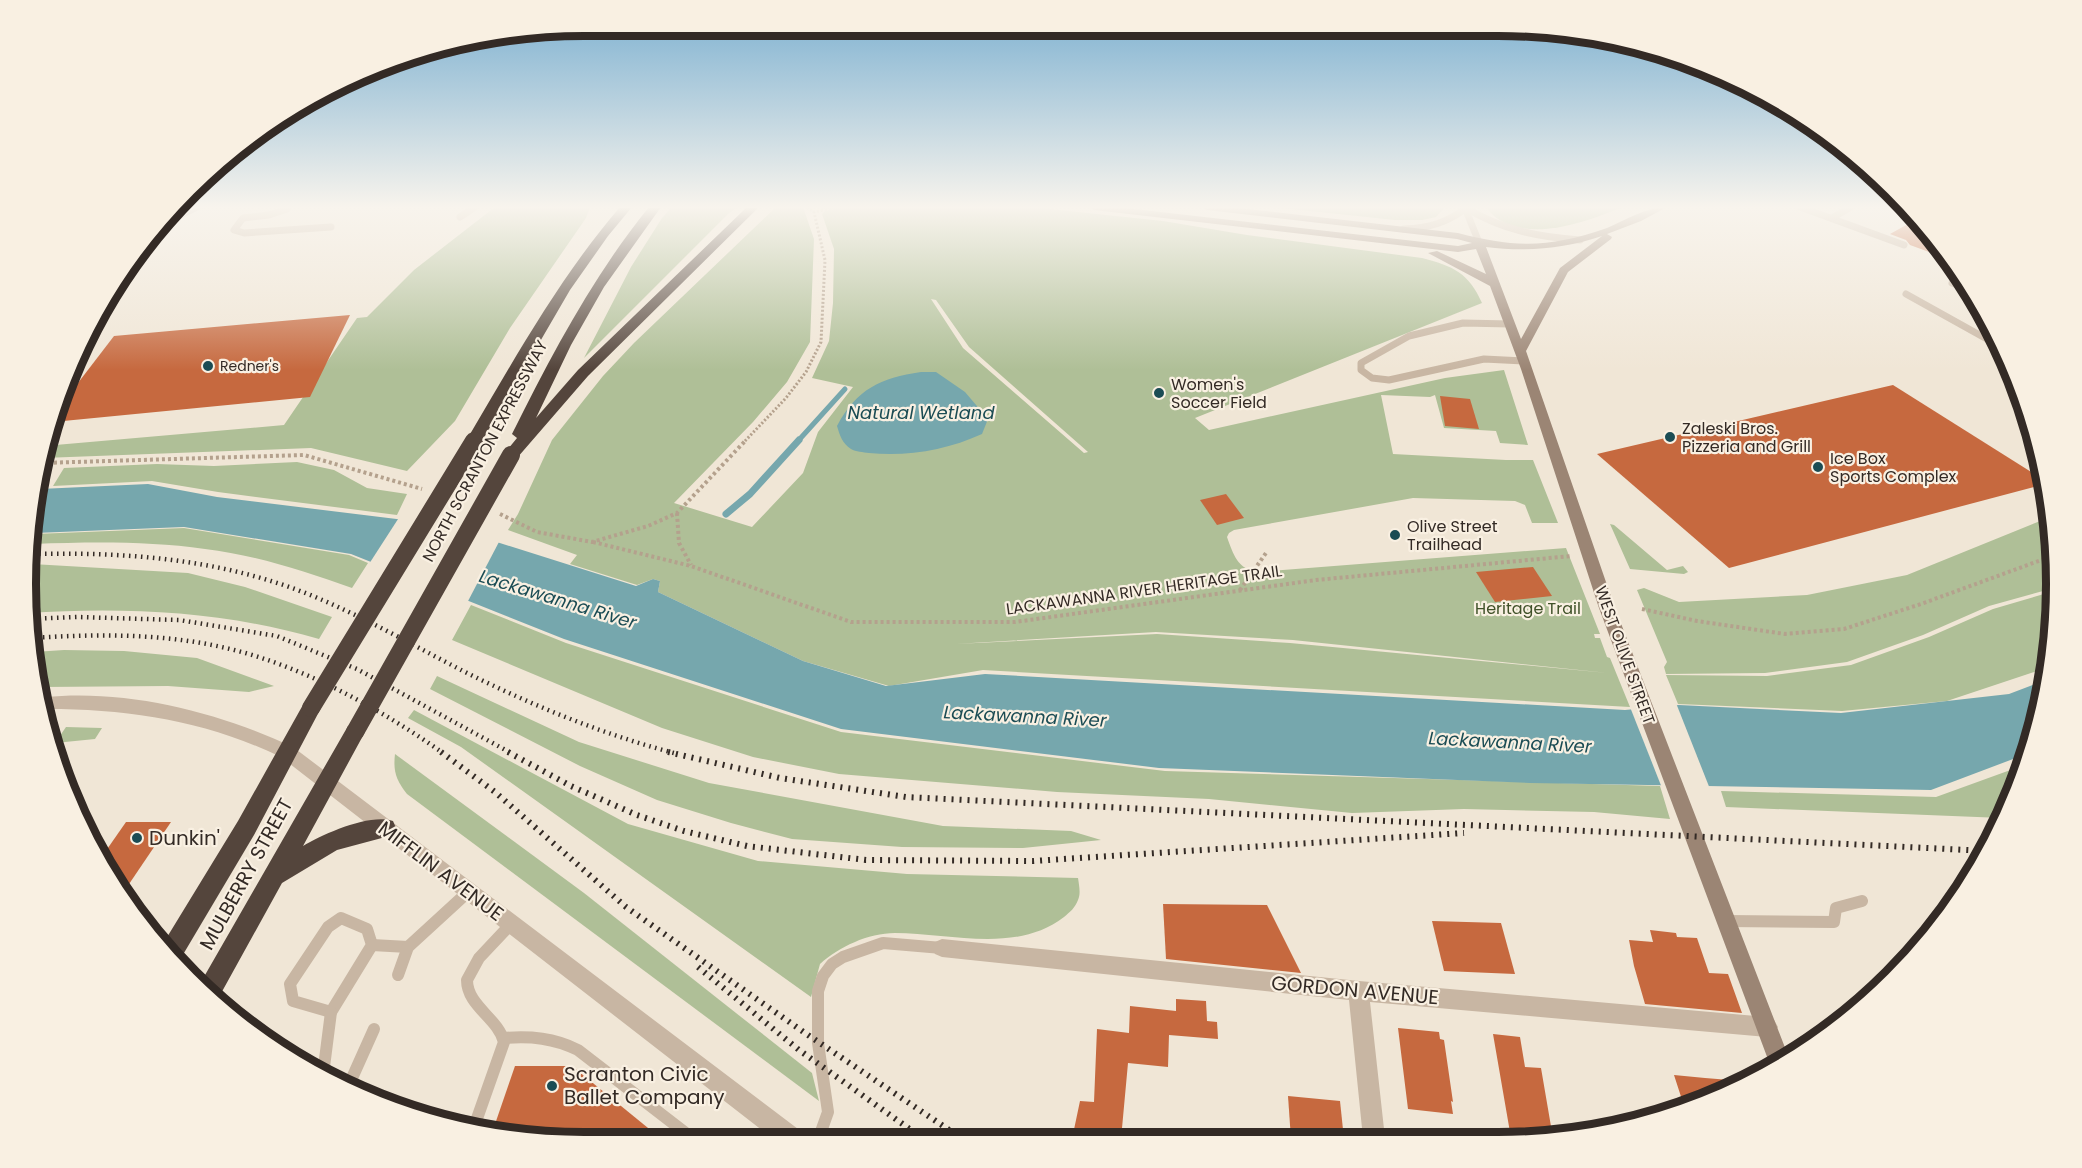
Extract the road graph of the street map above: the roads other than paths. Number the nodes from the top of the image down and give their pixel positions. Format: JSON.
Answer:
{"nodes":[{"id":1,"x":583,"y":262,"type":"edge"},
{"id":2,"x":614,"y":262,"type":"edge"},
{"id":3,"x":697,"y":262,"type":"edge"},
{"id":4,"x":1456,"y":262,"type":"edge"},
{"id":5,"x":1487,"y":262,"type":"edge"},
{"id":6,"x":1575,"y":262,"type":"edge"},
{"id":7,"x":1952,"y":283,"type":"dead end"},
{"id":8,"x":1495,"y":284,"type":"junction"},
{"id":9,"x":1957,"y":285,"type":"edge"},
{"id":10,"x":1906,"y":294,"type":"dead end"},
{"id":11,"x":1510,"y":324,"type":"junction"},
{"id":12,"x":1988,"y":340,"type":"edge"},
{"id":13,"x":1522,"y":356,"type":"junction"},
{"id":14,"x":511,"y":455,"type":"junction"},
{"id":15,"x":50,"y":703,"type":"edge"},
{"id":16,"x":287,"y":752,"type":"junction"},
{"id":17,"x":326,"y":784,"type":"junction"},
{"id":18,"x":385,"y":828,"type":"junction"},
{"id":19,"x":272,"y":881,"type":"junction"},
{"id":20,"x":468,"y":892,"type":"junction"},
{"id":21,"x":1862,"y":901,"type":"dead end"},
{"id":22,"x":1726,"y":921,"type":"junction"},
{"id":23,"x":510,"y":924,"type":"junction"},
{"id":24,"x":372,"y":945,"type":"junction"},
{"id":25,"x":174,"y":947,"type":"edge"},
{"id":26,"x":408,"y":947,"type":"junction"},
{"id":27,"x":942,"y":948,"type":"joint"},
{"id":28,"x":398,"y":975,"type":"dead end"},
{"id":29,"x":212,"y":986,"type":"edge"},
{"id":30,"x":1359,"y":991,"type":"junction"},
{"id":31,"x":331,"y":1012,"type":"junction"},
{"id":32,"x":1767,"y":1027,"type":"junction"},
{"id":33,"x":374,"y":1029,"type":"dead end"},
{"id":34,"x":504,"y":1038,"type":"junction"},
{"id":35,"x":1778,"y":1055,"type":"edge"},
{"id":36,"x":324,"y":1066,"type":"edge"},
{"id":37,"x":351,"y":1079,"type":"edge"},
{"id":38,"x":476,"y":1121,"type":"edge"},
{"id":39,"x":685,"y":1132,"type":"edge"},
{"id":40,"x":783,"y":1132,"type":"edge"},
{"id":41,"x":821,"y":1132,"type":"edge"},
{"id":42,"x":1373,"y":1132,"type":"edge"}],
"edges":[{"from":1,"to":16,"type":"highway","name":"NORTH SCRANTON EXPRESSWAY","bridge":true},
{"from":2,"to":14,"type":"highway","name":"NORTH SCRANTON EXPRESSWAY"},
{"from":3,"to":14,"type":"highway"},
{"from":4,"to":8,"type":"main road"},
{"from":5,"to":8,"type":"main road","name":"WEST OLIVE STREET"},
{"from":6,"to":13,"type":"main road"},
{"from":7,"to":9,"type":"lane"},
{"from":8,"to":11,"type":"main road","name":"WEST OLIVE STREET"},
{"from":10,"to":12,"type":"lane"},
{"from":11,"to":13,"type":"main road","name":"WEST OLIVE STREET"},
{"from":11,"to":13,"type":"lane"},
{"from":13,"to":22,"type":"main road","name":"WEST OLIVE STREET"},
{"from":14,"to":17,"type":"highway","name":"NORTH SCRANTON EXPRESSWAY","bridge":true},
{"from":15,"to":16,"type":"street","name":"MIFFLIN AVENUE"},
{"from":16,"to":17,"type":"street","name":"MIFFLIN AVENUE"},
{"from":16,"to":25,"type":"highway","name":"MULBERRY STREET"},
{"from":17,"to":18,"type":"street","name":"MIFFLIN AVENUE"},
{"from":17,"to":19,"type":"highway","name":"MULBERRY STREET"},
{"from":18,"to":19,"type":"highway"},
{"from":18,"to":20,"type":"street","name":"MIFFLIN AVENUE"},
{"from":19,"to":29,"type":"highway","name":"MULBERRY STREET"},
{"from":20,"to":23,"type":"street","name":"MIFFLIN AVENUE"},
{"from":20,"to":26,"type":"lane"},
{"from":21,"to":22,"type":"lane"},
{"from":22,"to":32,"type":"main road","name":"WEST OLIVE STREET"},
{"from":23,"to":34,"type":"lane"},
{"from":23,"to":40,"type":"street","name":"MIFFLIN AVENUE"},
{"from":24,"to":26,"type":"lane"},
{"from":24,"to":31,"type":"lane"},
{"from":24,"to":31,"type":"lane"},
{"from":26,"to":28,"type":"lane"},
{"from":27,"to":30,"type":"street","name":"GORDON AVENUE"},
{"from":27,"to":41,"type":"lane"},
{"from":30,"to":32,"type":"street","name":"GORDON AVENUE"},
{"from":30,"to":42,"type":"street"},
{"from":31,"to":36,"type":"lane"},
{"from":32,"to":35,"type":"main road","name":"WEST OLIVE STREET"},
{"from":33,"to":37,"type":"lane"},
{"from":34,"to":38,"type":"lane"},
{"from":34,"to":39,"type":"lane"}]}
